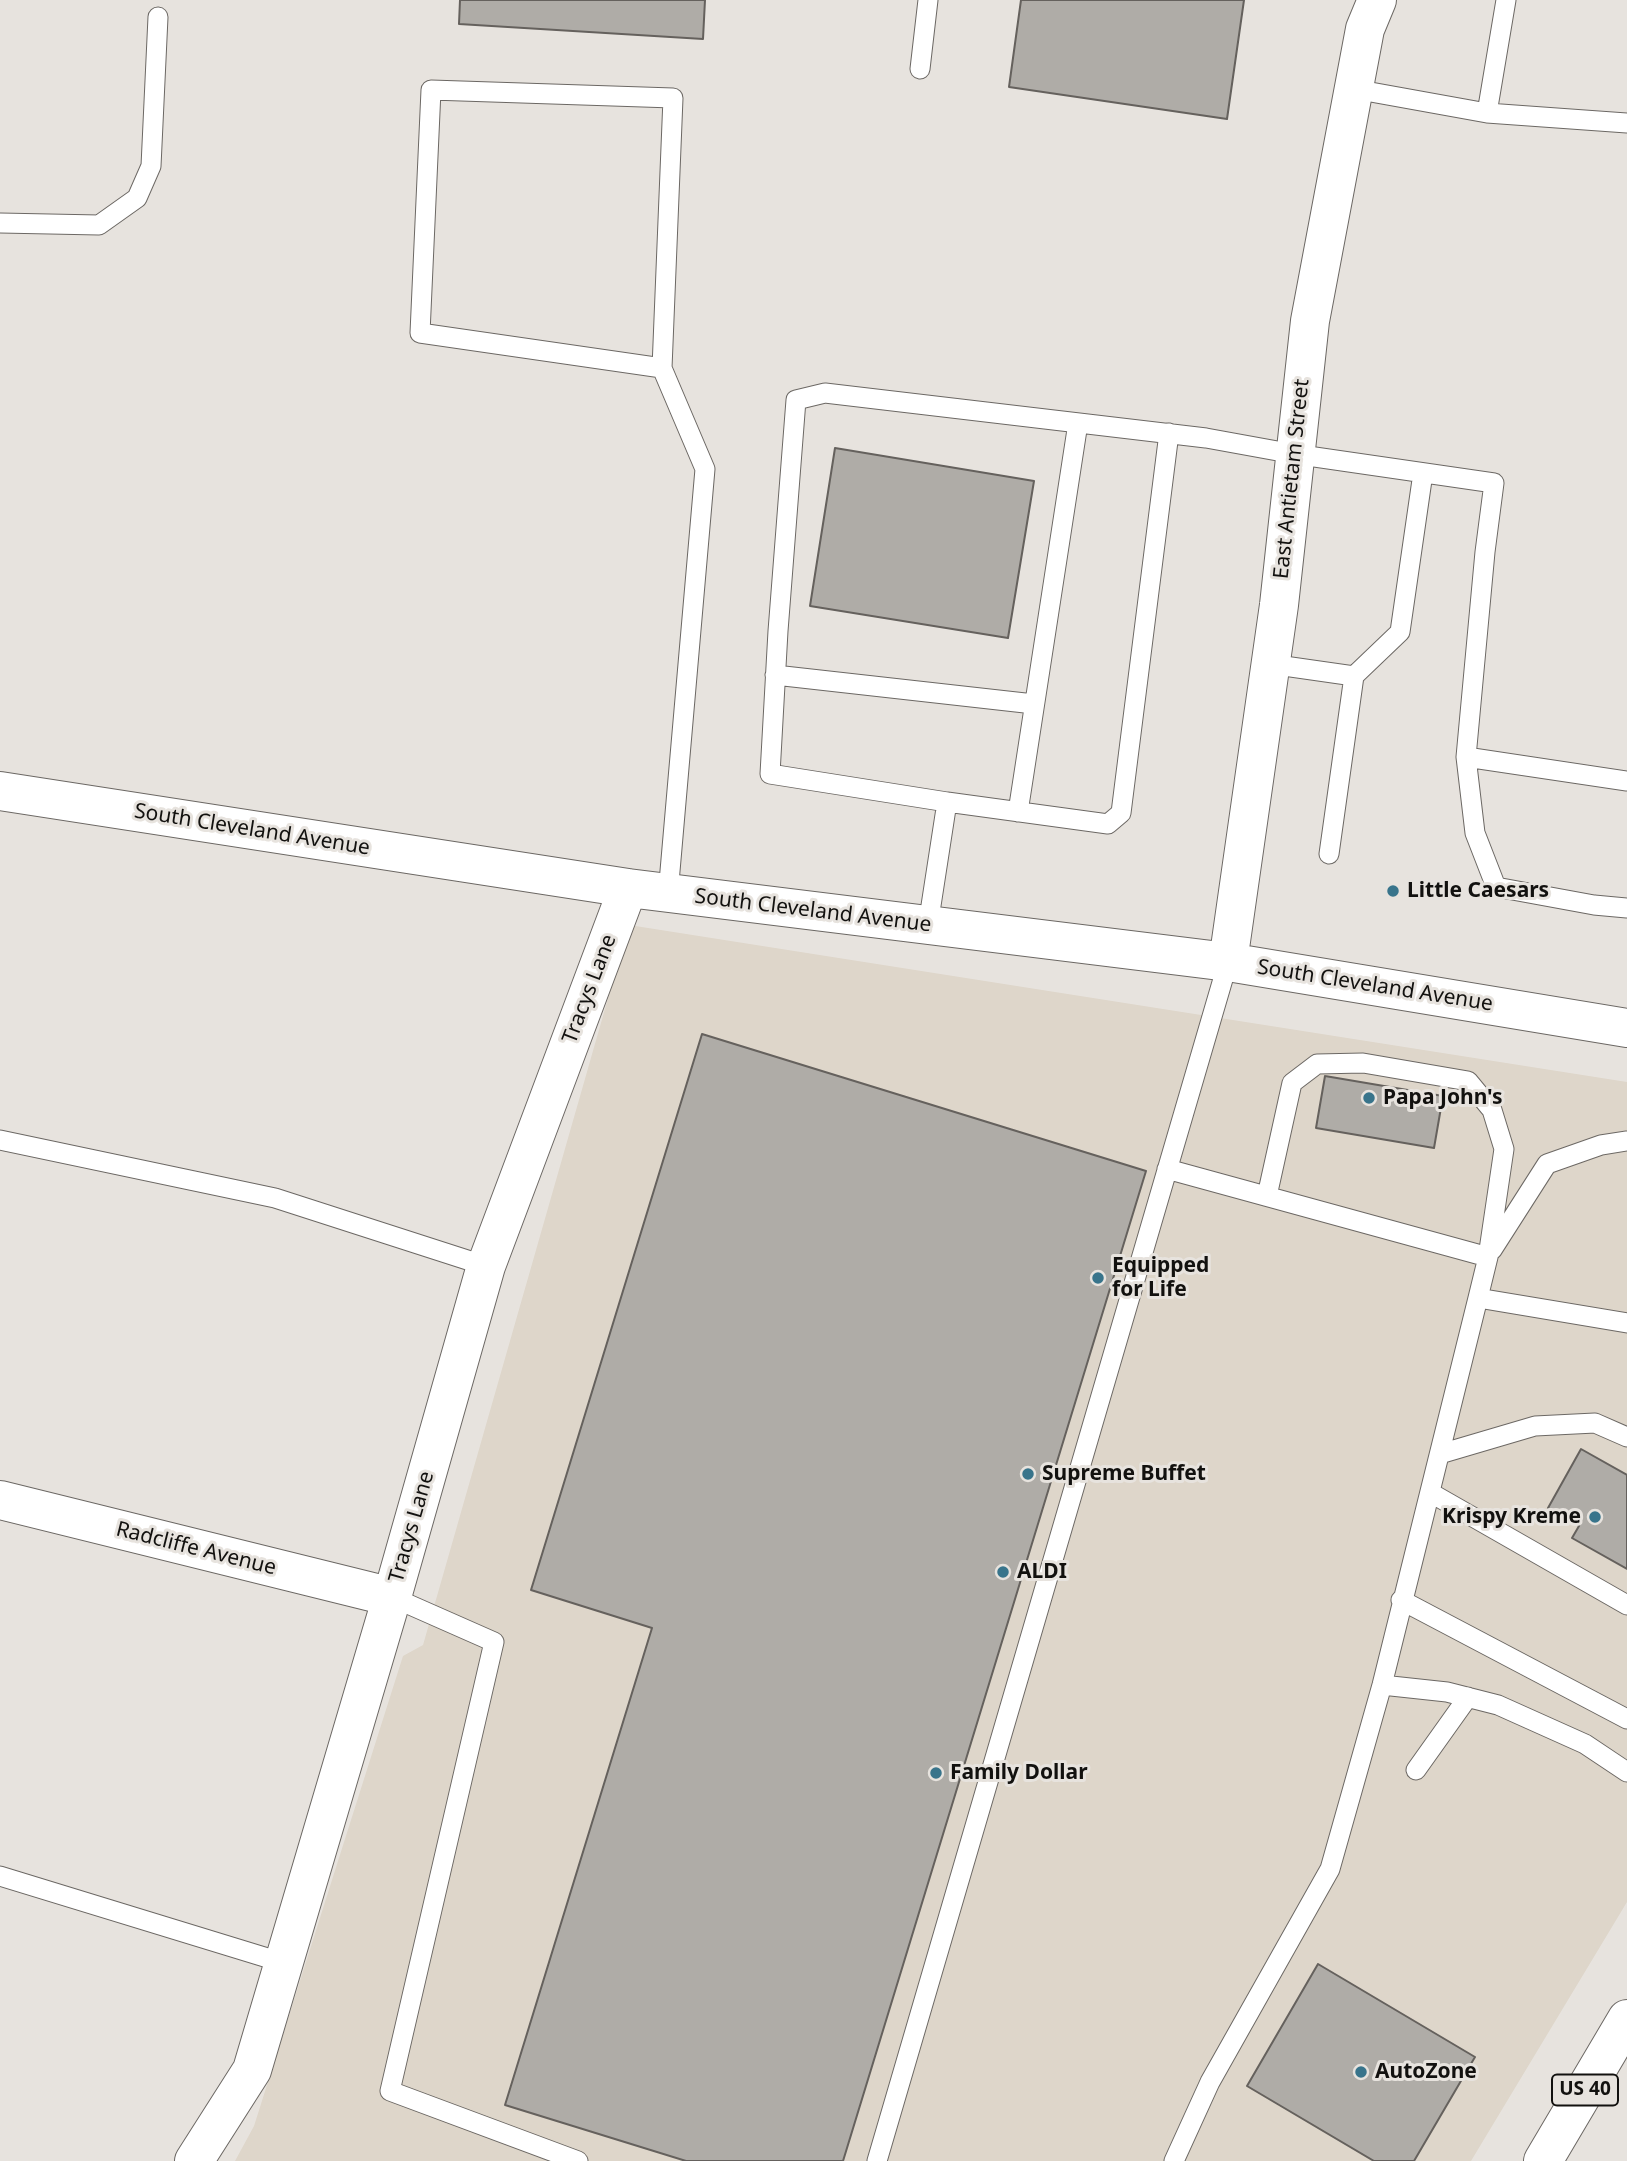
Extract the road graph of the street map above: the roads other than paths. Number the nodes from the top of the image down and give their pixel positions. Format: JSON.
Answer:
{"nodes":[{"id":1,"x":928,"y":0,"type":"edge"},
{"id":2,"x":1377,"y":0,"type":"edge"},
{"id":3,"x":1506,"y":0,"type":"edge"},
{"id":4,"x":158,"y":17,"type":"dead end"},
{"id":5,"x":920,"y":69,"type":"dead end"},
{"id":6,"x":1354,"y":89,"type":"junction"},
{"id":7,"x":1487,"y":113,"type":"junction"},
{"id":8,"x":1627,"y":123,"type":"edge"},
{"id":9,"x":0,"y":223,"type":"edge"},
{"id":10,"x":662,"y":368,"type":"junction"},
{"id":11,"x":1078,"y":423,"type":"junction"},
{"id":12,"x":1169,"y":433,"type":"junction"},
{"id":13,"x":1294,"y":454,"type":"junction"},
{"id":14,"x":1423,"y":473,"type":"junction"},
{"id":15,"x":1270,"y":664,"type":"junction"},
{"id":16,"x":775,"y":676,"type":"junction"},
{"id":17,"x":1354,"y":676,"type":"junction"},
{"id":18,"x":1034,"y":704,"type":"junction"},
{"id":19,"x":1466,"y":757,"type":"junction"},
{"id":20,"x":1627,"y":782,"type":"edge"},
{"id":21,"x":0,"y":791,"type":"edge"},
{"id":22,"x":947,"y":802,"type":"junction"},
{"id":23,"x":1018,"y":812,"type":"junction"},
{"id":24,"x":1329,"y":855,"type":"dead end"},
{"id":25,"x":628,"y":888,"type":"junction"},
{"id":26,"x":668,"y":894,"type":"junction"},
{"id":27,"x":1627,"y":908,"type":"edge"},
{"id":28,"x":928,"y":925,"type":"junction"},
{"id":29,"x":1228,"y":962,"type":"junction"},
{"id":30,"x":1627,"y":1028,"type":"edge"},
{"id":31,"x":0,"y":1140,"type":"edge"},
{"id":32,"x":1627,"y":1141,"type":"edge"},
{"id":33,"x":1167,"y":1169,"type":"junction"},
{"id":34,"x":1267,"y":1196,"type":"junction"},
{"id":35,"x":1488,"y":1257,"type":"junction"},
{"id":36,"x":486,"y":1266,"type":"junction"},
{"id":37,"x":1478,"y":1298,"type":"junction"},
{"id":38,"x":1627,"y":1324,"type":"edge"},
{"id":39,"x":1627,"y":1437,"type":"edge"},
{"id":40,"x":1440,"y":1454,"type":"junction"},
{"id":41,"x":1431,"y":1493,"type":"junction"},
{"id":42,"x":0,"y":1500,"type":"edge"},
{"id":43,"x":393,"y":1597,"type":"junction"},
{"id":44,"x":1401,"y":1601,"type":"junction"},
{"id":45,"x":1627,"y":1605,"type":"edge"},
{"id":46,"x":1382,"y":1685,"type":"junction"},
{"id":47,"x":1468,"y":1697,"type":"junction"},
{"id":48,"x":1627,"y":1719,"type":"edge"},
{"id":49,"x":1416,"y":1770,"type":"dead end"},
{"id":50,"x":1627,"y":1772,"type":"edge"},
{"id":51,"x":0,"y":1875,"type":"edge"},
{"id":52,"x":284,"y":1964,"type":"junction"},
{"id":53,"x":1627,"y":2019,"type":"edge"},
{"id":54,"x":194,"y":2161,"type":"edge"},
{"id":55,"x":578,"y":2161,"type":"edge"},
{"id":56,"x":877,"y":2161,"type":"edge"},
{"id":57,"x":1174,"y":2161,"type":"edge"},
{"id":58,"x":1543,"y":2161,"type":"edge"}],
"edges":[{"from":1,"to":5,"type":"lane"},
{"from":2,"to":6,"type":"street","name":"East Antietam Street"},
{"from":3,"to":7,"type":"lane"},
{"from":4,"to":9,"type":"lane"},
{"from":6,"to":7,"type":"lane"},
{"from":6,"to":13,"type":"street","name":"East Antietam Street"},
{"from":7,"to":8,"type":"lane"},
{"from":10,"to":10,"type":"lane"},
{"from":10,"to":26,"type":"lane"},
{"from":11,"to":12,"type":"lane"},
{"from":11,"to":16,"type":"lane"},
{"from":11,"to":18,"type":"lane"},
{"from":12,"to":13,"type":"lane"},
{"from":12,"to":23,"type":"lane"},
{"from":13,"to":14,"type":"lane"},
{"from":13,"to":15,"type":"street","name":"East Antietam Street"},
{"from":14,"to":17,"type":"lane"},
{"from":14,"to":19,"type":"lane"},
{"from":15,"to":17,"type":"lane"},
{"from":15,"to":29,"type":"street","name":"East Antietam Street"},
{"from":16,"to":18,"type":"lane"},
{"from":16,"to":22,"type":"lane"},
{"from":17,"to":24,"type":"lane"},
{"from":18,"to":23,"type":"lane"},
{"from":19,"to":20,"type":"lane"},
{"from":19,"to":27,"type":"lane"},
{"from":21,"to":25,"type":"street","name":"South Cleveland Avenue"},
{"from":22,"to":23,"type":"lane"},
{"from":22,"to":28,"type":"lane"},
{"from":25,"to":26,"type":"street","name":"South Cleveland Avenue"},
{"from":25,"to":36,"type":"street","name":"Tracys Lane"},
{"from":26,"to":28,"type":"street","name":"South Cleveland Avenue"},
{"from":28,"to":29,"type":"street","name":"South Cleveland Avenue"},
{"from":29,"to":30,"type":"street","name":"South Cleveland Avenue"},
{"from":29,"to":33,"type":"lane"},
{"from":31,"to":36,"type":"lane"},
{"from":32,"to":35,"type":"lane"},
{"from":33,"to":34,"type":"lane"},
{"from":33,"to":56,"type":"lane"},
{"from":34,"to":35,"type":"lane"},
{"from":34,"to":35,"type":"lane"},
{"from":35,"to":37,"type":"lane"},
{"from":36,"to":43,"type":"street","name":"Tracys Lane"},
{"from":37,"to":38,"type":"lane"},
{"from":37,"to":40,"type":"lane"},
{"from":39,"to":40,"type":"lane"},
{"from":40,"to":41,"type":"lane"},
{"from":41,"to":44,"type":"lane"},
{"from":41,"to":45,"type":"lane"},
{"from":42,"to":43,"type":"street","name":"Radcliffe Avenue"},
{"from":43,"to":52,"type":"street","name":"Tracys Lane"},
{"from":43,"to":55,"type":"lane"},
{"from":44,"to":46,"type":"lane"},
{"from":44,"to":48,"type":"lane"},
{"from":46,"to":47,"type":"lane"},
{"from":46,"to":57,"type":"lane"},
{"from":47,"to":49,"type":"lane"},
{"from":47,"to":50,"type":"lane"},
{"from":51,"to":52,"type":"lane"},
{"from":52,"to":54,"type":"street","name":"Tracys Lane"},
{"from":53,"to":58,"type":"street","number":"US 40"}]}
